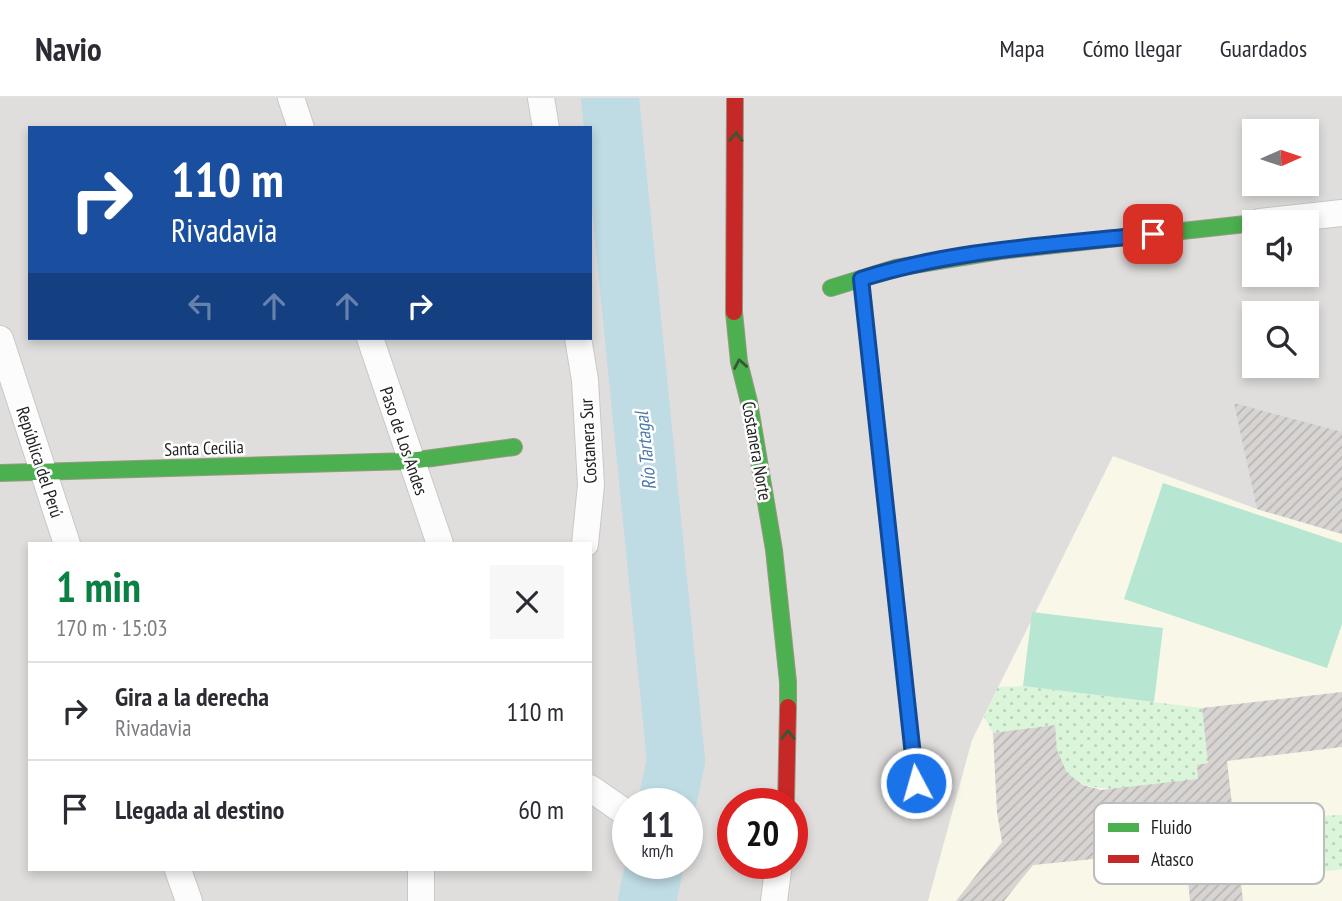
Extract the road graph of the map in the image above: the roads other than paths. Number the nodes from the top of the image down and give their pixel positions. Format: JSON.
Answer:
{"nodes":[{"id":1,"x":291,"y":98,"type":"edge"},
{"id":2,"x":541,"y":98,"type":"edge"},
{"id":3,"x":735,"y":98,"type":"edge"},
{"id":4,"x":300,"y":126,"type":"edge"},
{"id":5,"x":546,"y":126,"type":"edge"},
{"id":6,"x":1342,"y":213,"type":"edge"},
{"id":7,"x":1319,"y":216,"type":"edge"},
{"id":8,"x":1242,"y":225,"type":"edge"},
{"id":9,"x":861,"y":279,"type":"junction"},
{"id":10,"x":831,"y":288,"type":"dead end"},
{"id":11,"x":0,"y":339,"type":"edge"},
{"id":12,"x":371,"y":340,"type":"edge"},
{"id":13,"x":579,"y":340,"type":"edge"},
{"id":14,"x":514,"y":447,"type":"dead end"},
{"id":15,"x":410,"y":461,"type":"junction"},
{"id":16,"x":43,"y":472,"type":"junction"},
{"id":17,"x":0,"y":473,"type":"edge"},
{"id":18,"x":66,"y":542,"type":"edge"},
{"id":19,"x":439,"y":542,"type":"edge"},
{"id":20,"x":585,"y":542,"type":"edge"},
{"id":21,"x":916,"y":783,"type":"dead end"},
{"id":22,"x":786,"y":788,"type":"edge"},
{"id":23,"x":592,"y":789,"type":"edge"},
{"id":24,"x":612,"y":803,"type":"edge"},
{"id":25,"x":178,"y":871,"type":"edge"},
{"id":26,"x":421,"y":871,"type":"edge"},
{"id":27,"x":777,"y":879,"type":"edge"},
{"id":28,"x":189,"y":901,"type":"edge"},
{"id":29,"x":421,"y":901,"type":"edge"},
{"id":30,"x":774,"y":901,"type":"edge"}],
"edges":[{"from":1,"to":4,"type":"street"},
{"from":2,"to":5,"type":"street"},
{"from":22,"to":3,"type":"street","name":"Costanera Norte","one_way":true},
{"from":6,"to":7,"type":"street"},
{"from":8,"to":9,"type":"street"},
{"from":9,"to":10,"type":"street"},
{"from":9,"to":21,"type":"lane"},
{"from":11,"to":16,"type":"street","name":"República del Perú"},
{"from":12,"to":15,"type":"street","name":"Paso de Los Andes"},
{"from":13,"to":20,"type":"street","name":"Costanera Sur"},
{"from":14,"to":15,"type":"street","name":"Santa Cecilia"},
{"from":15,"to":16,"type":"street","name":"Santa Cecilia"},
{"from":15,"to":19,"type":"street","name":"Paso de Los Andes"},
{"from":16,"to":17,"type":"street","name":"Santa Cecilia"},
{"from":16,"to":18,"type":"street","name":"República del Perú"},
{"from":23,"to":24,"type":"street"},
{"from":25,"to":28,"type":"street"},
{"from":26,"to":29,"type":"street"},
{"from":27,"to":30,"type":"street"}]}
